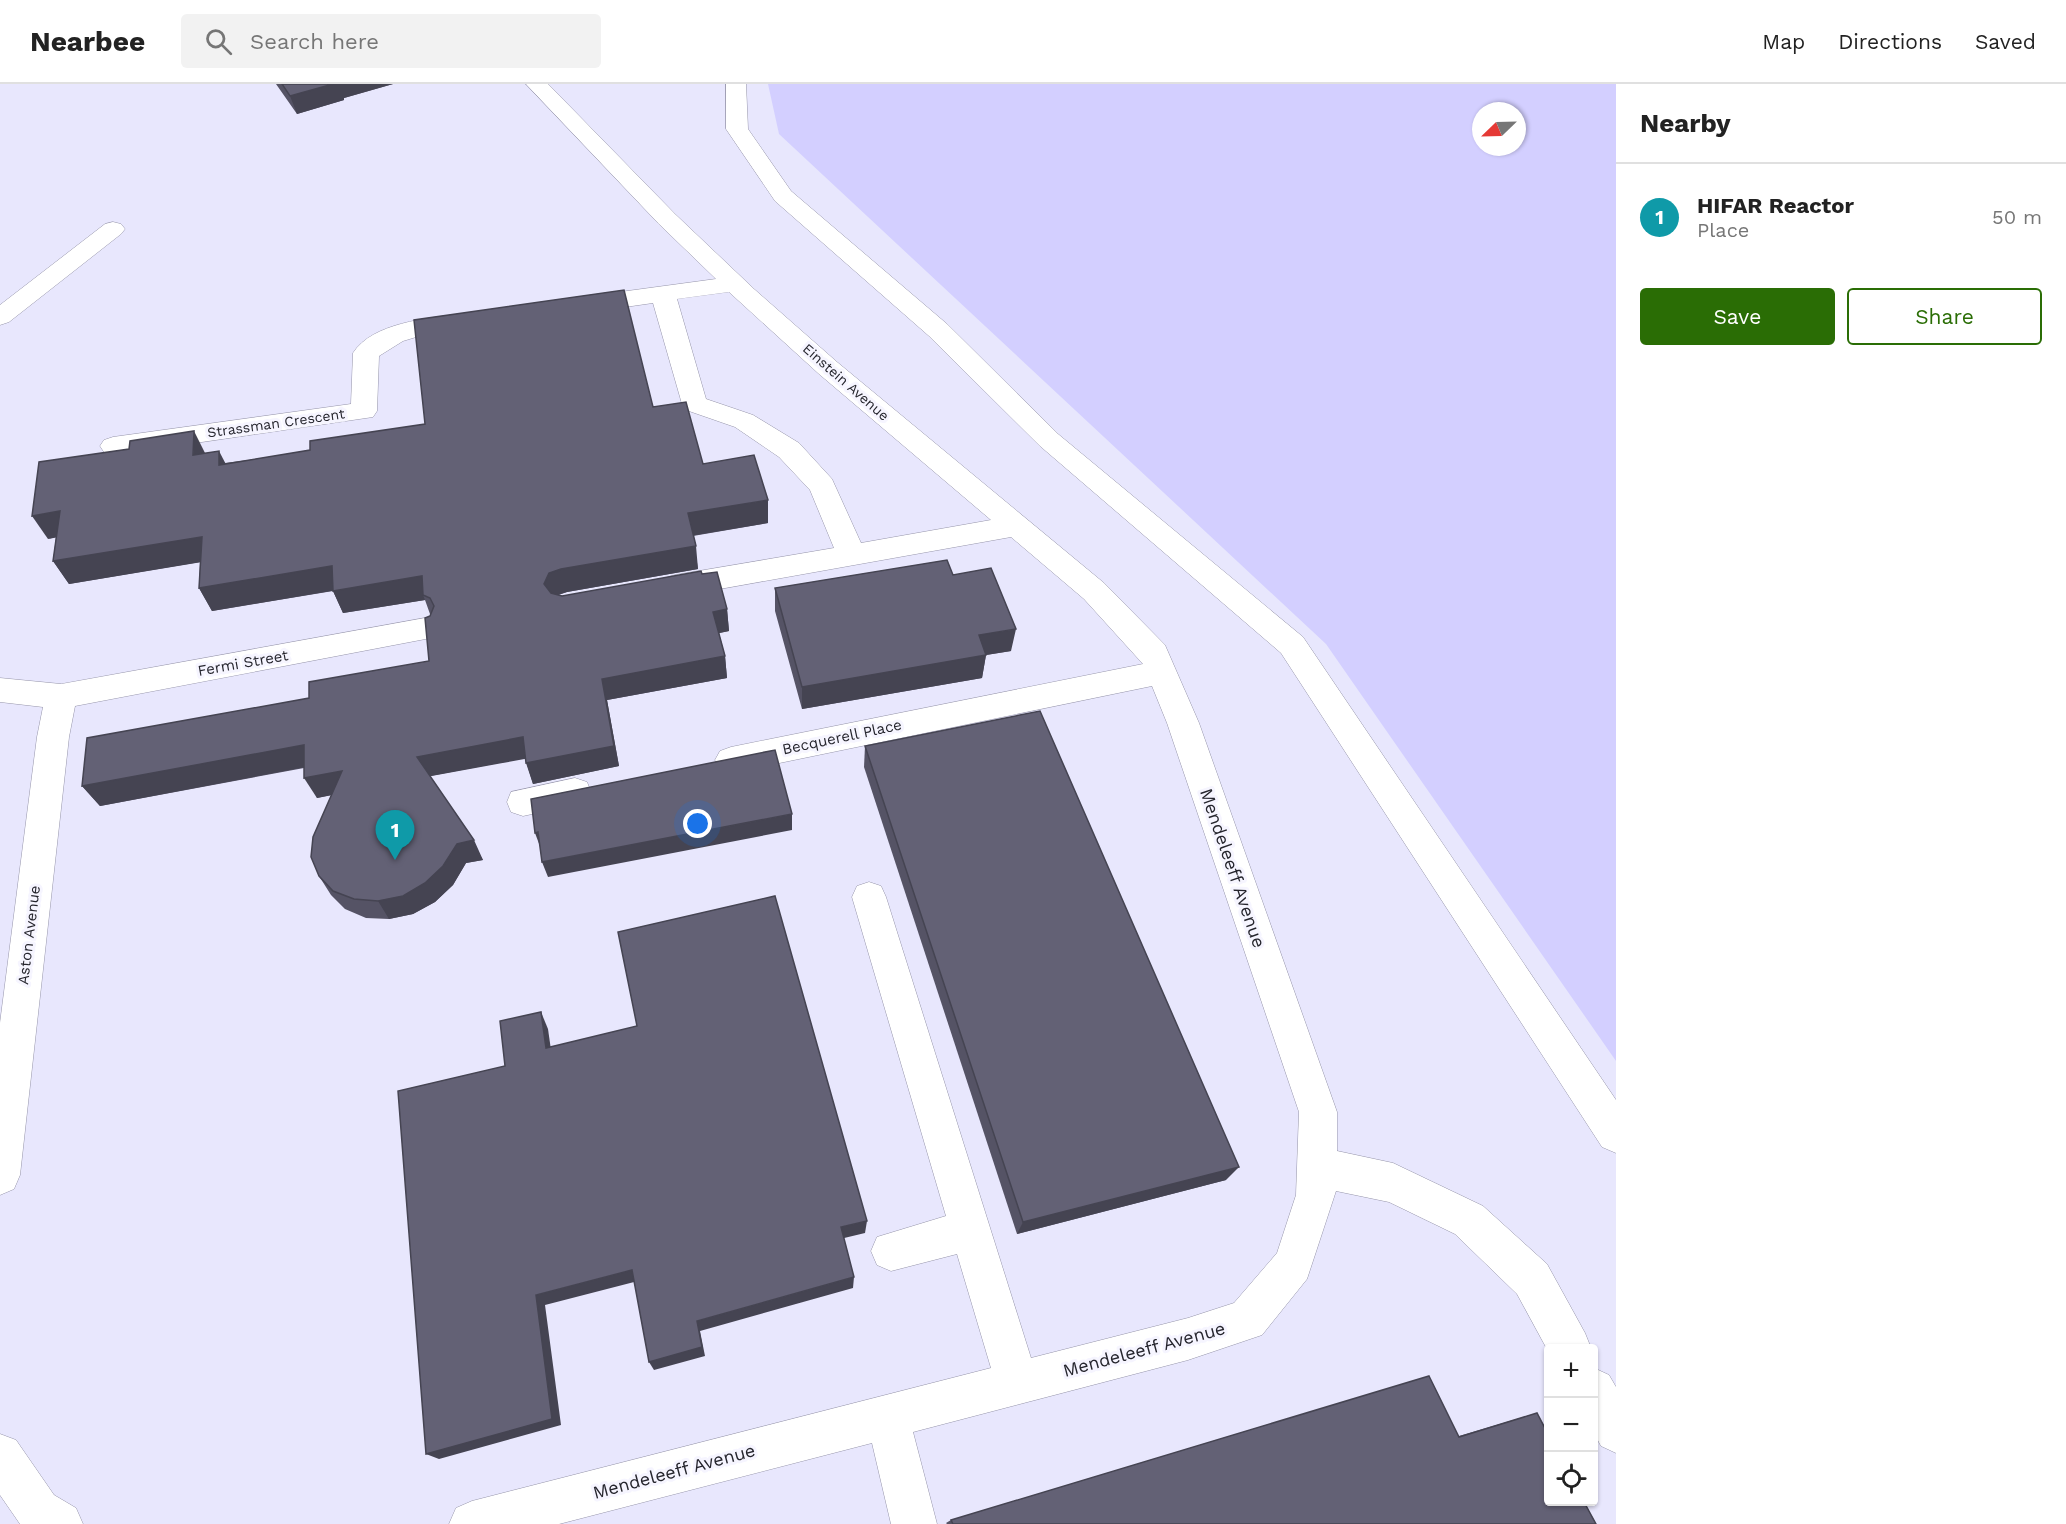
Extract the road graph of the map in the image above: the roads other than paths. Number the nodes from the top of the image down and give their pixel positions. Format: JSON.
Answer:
{"nodes":[{"id":1,"x":536,"y":84,"type":"edge"},
{"id":2,"x":736,"y":84,"type":"edge"},
{"id":3,"x":113,"y":229,"type":"dead end"},
{"id":4,"x":735,"y":284,"type":"junction"},
{"id":5,"x":663,"y":294,"type":"junction"},
{"id":6,"x":561,"y":308,"type":"edge"},
{"id":7,"x":0,"y":316,"type":"edge"},
{"id":8,"x":481,"y":319,"type":"edge"},
{"id":9,"x":113,"y":446,"type":"dead end"},
{"id":10,"x":1017,"y":526,"type":"junction"},
{"id":11,"x":852,"y":555,"type":"junction"},
{"id":12,"x":646,"y":591,"type":"edge"},
{"id":13,"x":425,"y":629,"type":"edge"},
{"id":14,"x":1161,"y":672,"type":"junction"},
{"id":15,"x":0,"y":690,"type":"edge"},
{"id":16,"x":61,"y":696,"type":"junction"},
{"id":17,"x":697,"y":766,"type":"edge"},
{"id":18,"x":604,"y":786,"type":"edge"},
{"id":19,"x":523,"y":802,"type":"dead end"},
{"id":20,"x":869,"y":897,"type":"dead end"},
{"id":21,"x":1616,"y":1134,"type":"edge"},
{"id":22,"x":1317,"y":1167,"type":"junction"},
{"id":23,"x":0,"y":1175,"type":"edge"},
{"id":24,"x":970,"y":1230,"type":"junction"},
{"id":25,"x":891,"y":1251,"type":"dead end"},
{"id":26,"x":1568,"y":1344,"type":"edge"},
{"id":27,"x":1017,"y":1383,"type":"junction"},
{"id":28,"x":1597,"y":1398,"type":"edge"},
{"id":29,"x":887,"y":1415,"type":"junction"},
{"id":30,"x":1616,"y":1431,"type":"edge"},
{"id":31,"x":0,"y":1456,"type":"edge"},
{"id":32,"x":60,"y":1524,"type":"edge"},
{"id":33,"x":472,"y":1524,"type":"edge"},
{"id":34,"x":914,"y":1524,"type":"edge"}],
"edges":[{"from":1,"to":4,"type":"lane","name":"Einstein Avenue"},
{"from":2,"to":21,"type":"lane"},
{"from":3,"to":7,"type":"lane"},
{"from":4,"to":5,"type":"lane"},
{"from":4,"to":10,"type":"lane","name":"Einstein Avenue"},
{"from":5,"to":6,"type":"lane"},
{"from":5,"to":11,"type":"lane"},
{"from":8,"to":9,"type":"lane","name":"Strassman Crescent"},
{"from":10,"to":11,"type":"lane"},
{"from":10,"to":14,"type":"lane","name":"Einstein Avenue"},
{"from":11,"to":12,"type":"lane"},
{"from":13,"to":16,"type":"lane","name":"Fermi Street"},
{"from":14,"to":17,"type":"lane","name":"Becquerell Place"},
{"from":14,"to":22,"type":"lane","name":"Mendeleeff Avenue"},
{"from":15,"to":16,"type":"lane","name":"Fermi Street"},
{"from":16,"to":23,"type":"lane","name":"Aston Avenue"},
{"from":18,"to":19,"type":"lane"},
{"from":20,"to":24,"type":"lane"},
{"from":22,"to":26,"type":"lane"},
{"from":22,"to":27,"type":"lane","name":"Mendeleeff Avenue"},
{"from":24,"to":25,"type":"lane"},
{"from":24,"to":27,"type":"lane"},
{"from":27,"to":29,"type":"lane","name":"Mendeleeff Avenue"},
{"from":28,"to":30,"type":"lane"},
{"from":29,"to":33,"type":"lane","name":"Mendeleeff Avenue"},
{"from":29,"to":34,"type":"lane"},
{"from":31,"to":32,"type":"lane"}]}
